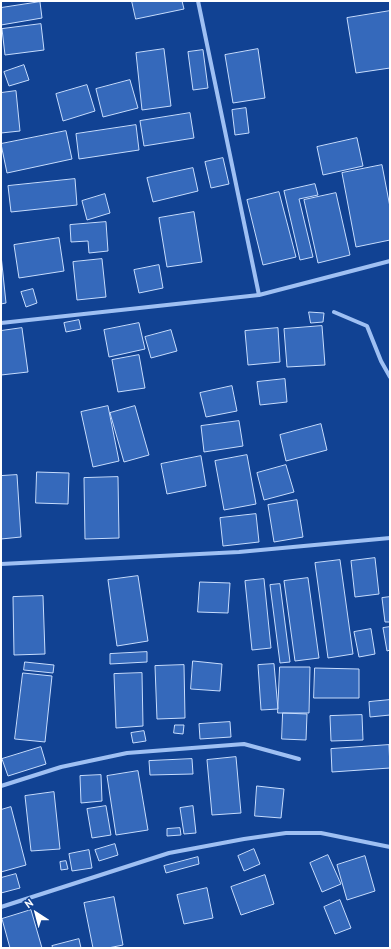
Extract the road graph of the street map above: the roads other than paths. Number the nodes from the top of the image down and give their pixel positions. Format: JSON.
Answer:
{"nodes":[{"id":1,"x":198,"y":1,"type":"edge"},
{"id":2,"x":390,"y":261,"type":"edge"},
{"id":3,"x":259,"y":295,"type":"junction"},
{"id":4,"x":334,"y":312,"type":"dead end"},
{"id":5,"x":1,"y":323,"type":"edge"},
{"id":6,"x":390,"y":377,"type":"edge"},
{"id":7,"x":390,"y":538,"type":"edge"},
{"id":8,"x":1,"y":564,"type":"edge"},
{"id":9,"x":299,"y":759,"type":"dead end"},
{"id":10,"x":1,"y":786,"type":"edge"},
{"id":11,"x":390,"y":847,"type":"edge"},
{"id":12,"x":1,"y":907,"type":"edge"}],
"edges":[{"from":1,"to":3,"type":"street"},
{"from":2,"to":3,"type":"street"},
{"from":3,"to":5,"type":"street"},
{"from":4,"to":6,"type":"street"},
{"from":7,"to":8,"type":"street"},
{"from":9,"to":10,"type":"street"},
{"from":11,"to":12,"type":"street"}]}
